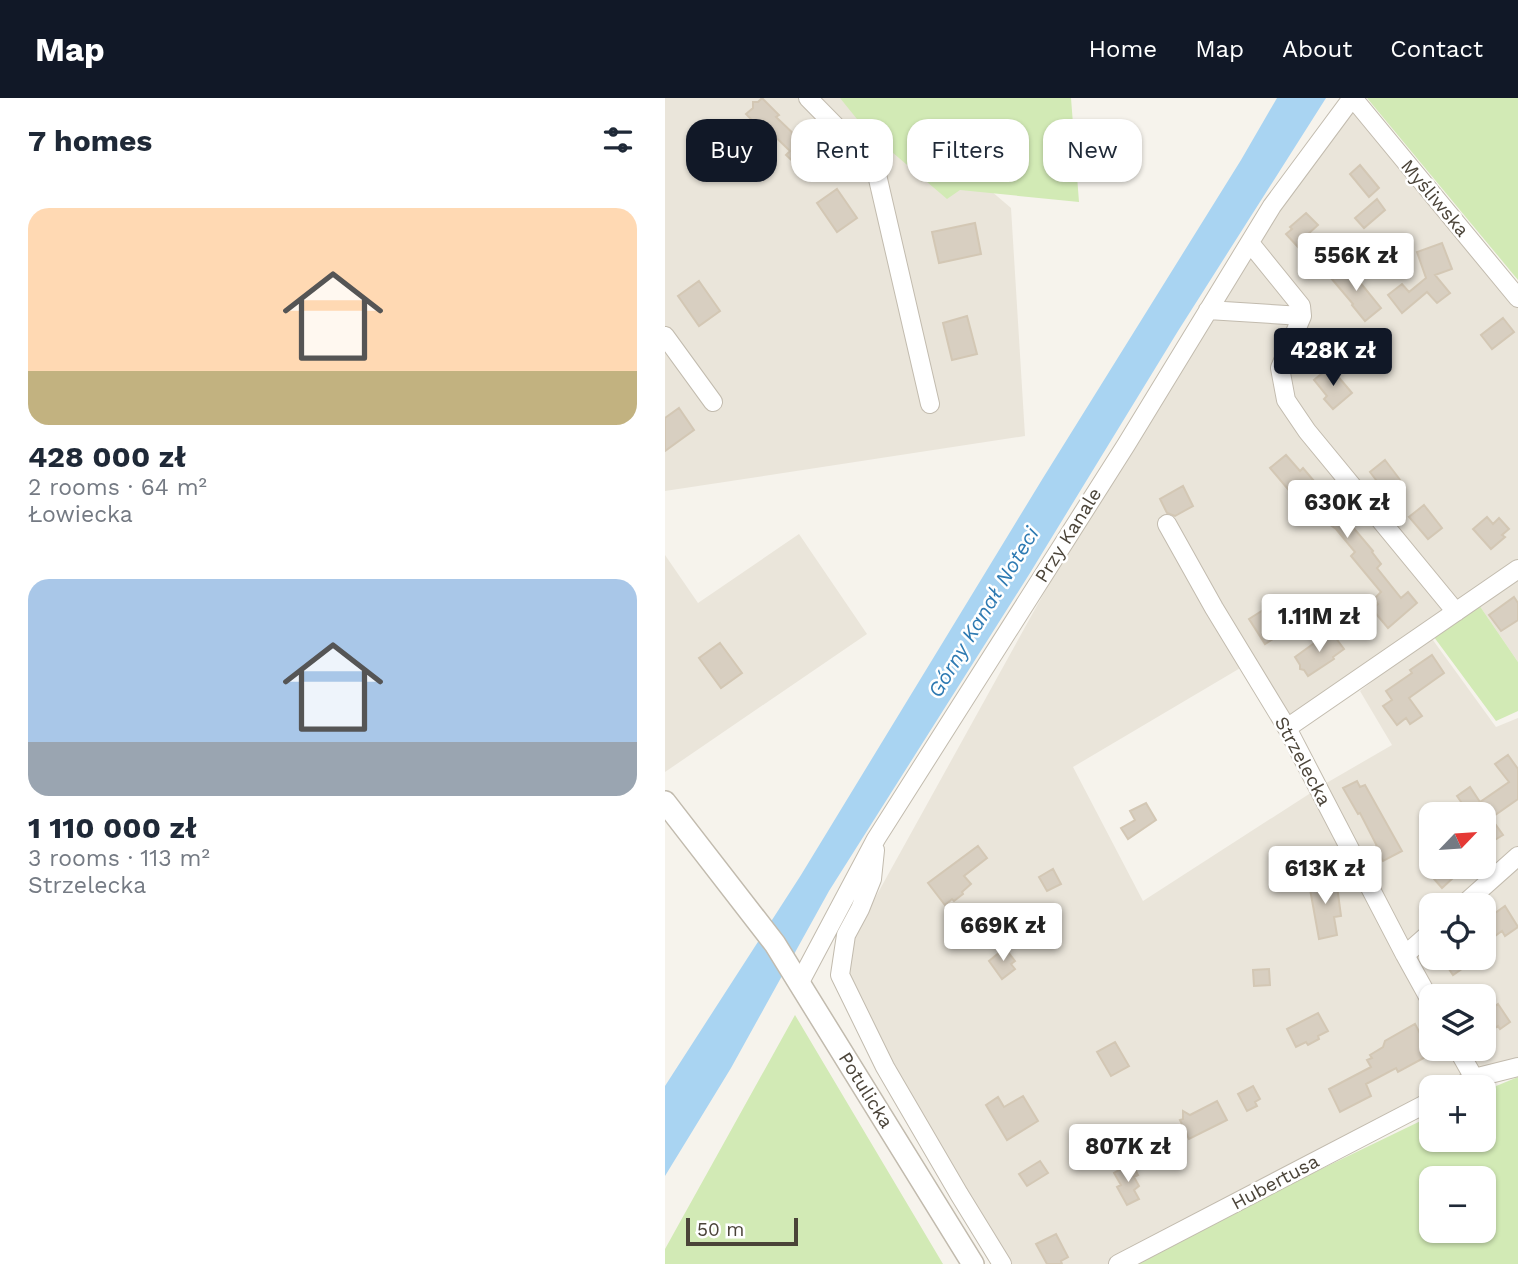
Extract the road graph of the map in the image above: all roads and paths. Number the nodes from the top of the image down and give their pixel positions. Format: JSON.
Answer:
{"nodes":[{"id":1,"x":808,"y":98,"type":"edge"},
{"id":2,"x":1352,"y":98,"type":"edge"},
{"id":3,"x":1250,"y":243,"type":"junction"},
{"id":4,"x":1518,"y":298,"type":"edge"},
{"id":5,"x":1208,"y":310,"type":"junction"},
{"id":6,"x":1301,"y":316,"type":"junction"},
{"id":7,"x":665,"y":336,"type":"edge"},
{"id":8,"x":713,"y":402,"type":"dead end"},
{"id":9,"x":930,"y":404,"type":"dead end"},
{"id":10,"x":1167,"y":524,"type":"dead end"},
{"id":11,"x":1518,"y":569,"type":"edge"},
{"id":12,"x":1456,"y":612,"type":"junction"},
{"id":13,"x":1287,"y":728,"type":"junction"},
{"id":14,"x":665,"y":802,"type":"edge"},
{"id":15,"x":876,"y":839,"type":"junction"},
{"id":16,"x":1518,"y":856,"type":"edge"},
{"id":17,"x":1476,"y":893,"type":"edge"},
{"id":18,"x":1419,"y":943,"type":"edge"},
{"id":19,"x":1405,"y":955,"type":"junction"},
{"id":20,"x":796,"y":977,"type":"junction"},
{"id":21,"x":1421,"y":984,"type":"edge"},
{"id":22,"x":1518,"y":1067,"type":"edge"},
{"id":23,"x":1492,"y":1075,"type":"edge"},
{"id":24,"x":1419,"y":1107,"type":"edge"},
{"id":25,"x":973,"y":1264,"type":"edge"},
{"id":26,"x":1002,"y":1264,"type":"edge"},
{"id":27,"x":1118,"y":1264,"type":"edge"}],
"edges":[{"from":1,"to":9,"type":"street"},
{"from":2,"to":3,"type":"street","name":"Przy Kanale"},
{"from":2,"to":4,"type":"street","name":"Myśliwska"},
{"from":3,"to":5,"type":"street","name":"Przy Kanale"},
{"from":3,"to":6,"type":"street"},
{"from":5,"to":6,"type":"street"},
{"from":5,"to":15,"type":"street","name":"Przy Kanale"},
{"from":6,"to":12,"type":"street"},
{"from":7,"to":8,"type":"street"},
{"from":10,"to":13,"type":"street","name":"Strzelecka"},
{"from":11,"to":12,"type":"street"},
{"from":12,"to":13,"type":"street"},
{"from":13,"to":19,"type":"street","name":"Strzelecka"},
{"from":14,"to":20,"type":"street","name":"Potulicka"},
{"from":15,"to":20,"type":"street","name":"Przy Kanale"},
{"from":15,"to":26,"type":"street"},
{"from":16,"to":17,"type":"street"},
{"from":18,"to":19,"type":"street"},
{"from":19,"to":21,"type":"street","name":"Strzelecka"},
{"from":20,"to":25,"type":"street","name":"Potulicka"},
{"from":22,"to":23,"type":"street"},
{"from":24,"to":27,"type":"street","name":"Hubertusa"}]}
